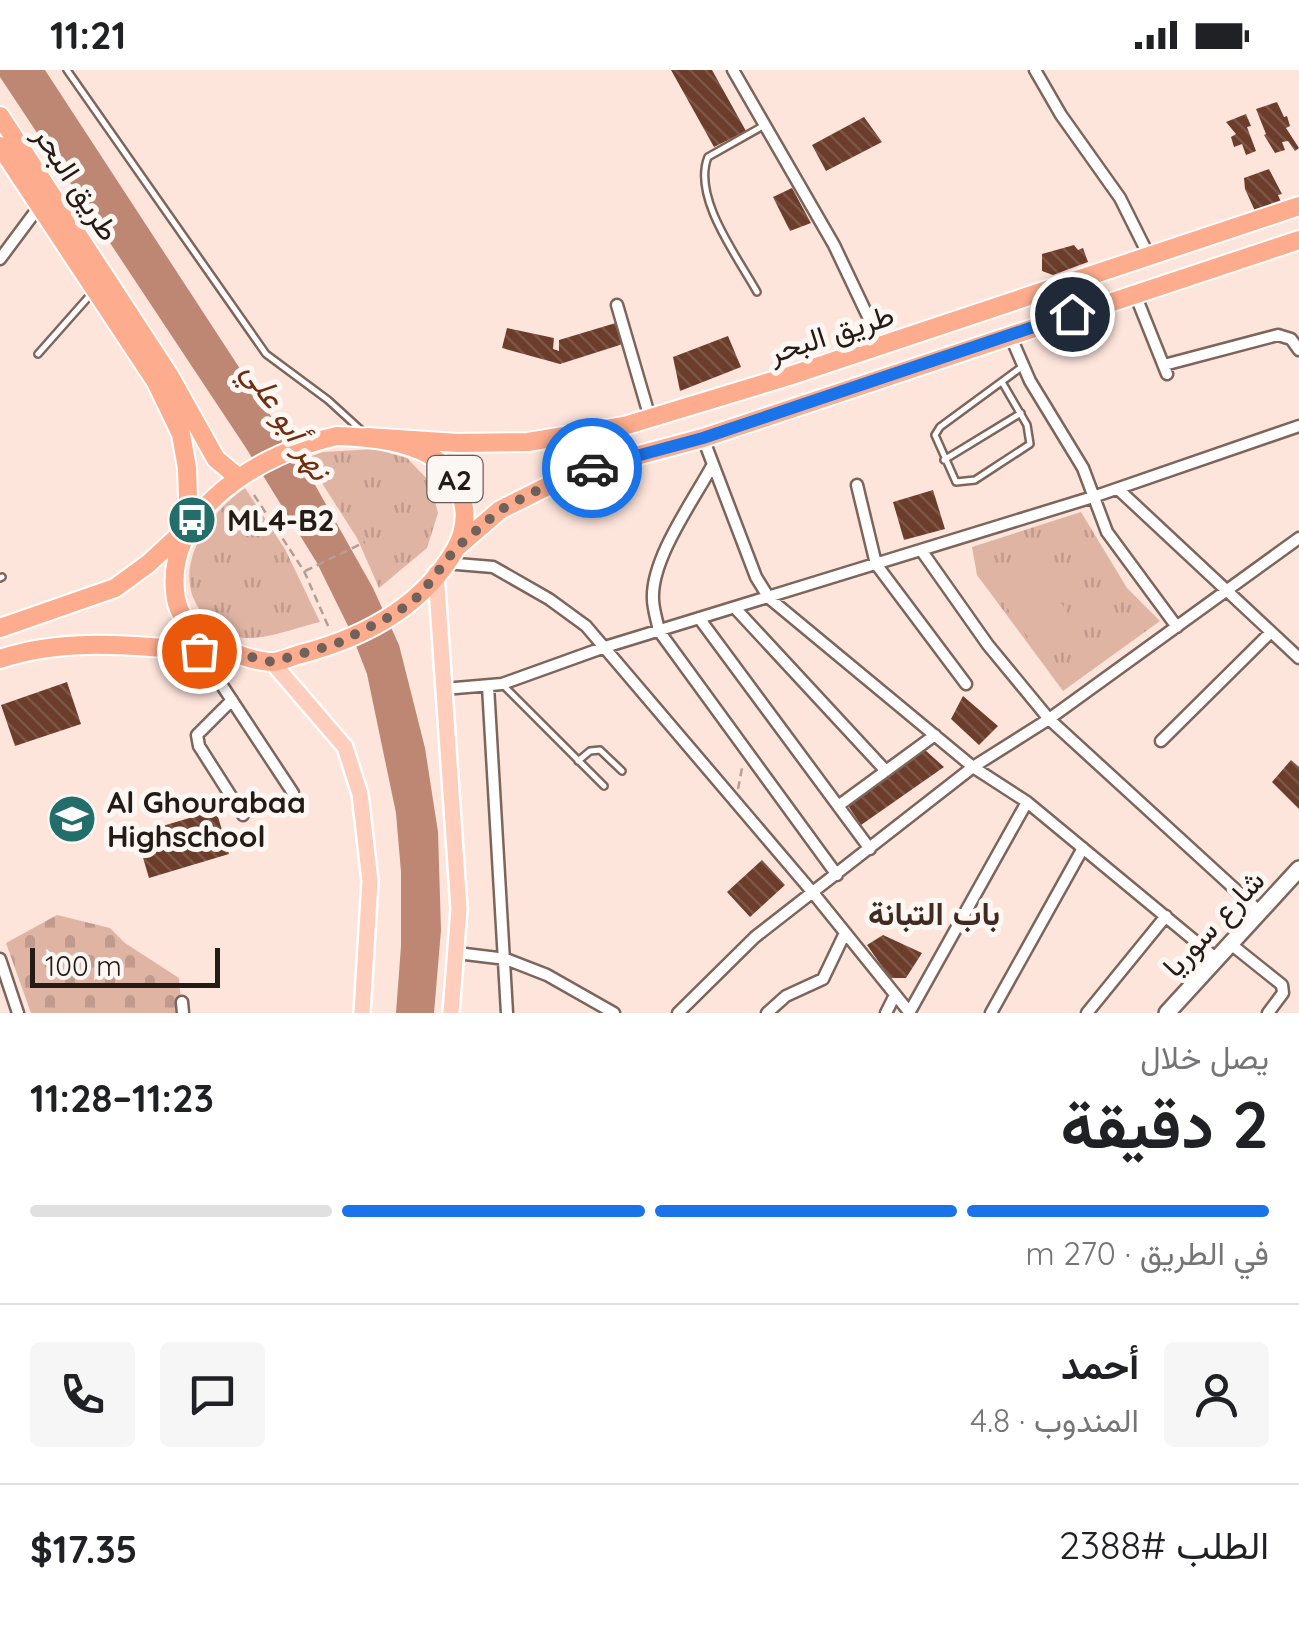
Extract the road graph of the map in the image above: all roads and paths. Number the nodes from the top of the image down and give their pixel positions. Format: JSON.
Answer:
{"nodes":[{"id":1,"x":67,"y":70,"type":"edge"},
{"id":2,"x":733,"y":70,"type":"edge"},
{"id":3,"x":1036,"y":70,"type":"edge"},
{"id":4,"x":0,"y":116,"type":"edge"},
{"id":5,"x":763,"y":126,"type":"junction"},
{"id":6,"x":0,"y":146,"type":"edge"},
{"id":7,"x":44,"y":198,"type":"junction"},
{"id":8,"x":1299,"y":206,"type":"edge"},
{"id":9,"x":1299,"y":240,"type":"edge"},
{"id":10,"x":1148,"y":254,"type":"junction"},
{"id":11,"x":0,"y":259,"type":"edge"},
{"id":12,"x":94,"y":290,"type":"junction"},
{"id":13,"x":757,"y":292,"type":"dead end"},
{"id":14,"x":1136,"y":294,"type":"junction"},
{"id":15,"x":617,"y":304,"type":"dead end"},
{"id":16,"x":1010,"y":334,"type":"junction"},
{"id":17,"x":882,"y":346,"type":"junction"},
{"id":18,"x":1299,"y":350,"type":"edge"},
{"id":19,"x":38,"y":354,"type":"dead end"},
{"id":20,"x":1023,"y":366,"type":"junction"},
{"id":21,"x":1002,"y":382,"type":"junction"},
{"id":22,"x":1020,"y":414,"type":"junction"},
{"id":23,"x":650,"y":418,"type":"junction"},
{"id":24,"x":1299,"y":426,"type":"edge"},
{"id":25,"x":368,"y":437,"type":"junction"},
{"id":26,"x":703,"y":438,"type":"junction"},
{"id":27,"x":944,"y":460,"type":"junction"},
{"id":28,"x":712,"y":466,"type":"junction"},
{"id":29,"x":239,"y":478,"type":"junction"},
{"id":30,"x":857,"y":486,"type":"dead end"},
{"id":31,"x":1118,"y":489,"type":"junction"},
{"id":32,"x":254,"y":494,"type":"dead end"},
{"id":33,"x":1094,"y":498,"type":"junction"},
{"id":34,"x":189,"y":526,"type":"junction"},
{"id":35,"x":1299,"y":538,"type":"edge"},
{"id":36,"x":365,"y":542,"type":"dead end"},
{"id":37,"x":921,"y":550,"type":"junction"},
{"id":38,"x":446,"y":562,"type":"junction"},
{"id":39,"x":876,"y":564,"type":"junction"},
{"id":40,"x":304,"y":571,"type":"junction"},
{"id":41,"x":1227,"y":591,"type":"junction"},
{"id":42,"x":769,"y":598,"type":"junction"},
{"id":43,"x":735,"y":608,"type":"junction"},
{"id":44,"x":699,"y":618,"type":"junction"},
{"id":45,"x":1177,"y":627,"type":"junction"},
{"id":46,"x":0,"y":628,"type":"edge"},
{"id":47,"x":659,"y":631,"type":"junction"},
{"id":48,"x":1272,"y":632,"type":"junction"},
{"id":49,"x":336,"y":644,"type":"junction"},
{"id":50,"x":605,"y":647,"type":"junction"},
{"id":51,"x":199,"y":651,"type":"junction"},
{"id":52,"x":231,"y":652,"type":"junction"},
{"id":53,"x":0,"y":658,"type":"edge"},
{"id":54,"x":1299,"y":658,"type":"edge"},
{"id":55,"x":272,"y":662,"type":"junction"},
{"id":56,"x":502,"y":684,"type":"junction"},
{"id":57,"x":966,"y":684,"type":"dead end"},
{"id":58,"x":488,"y":686,"type":"junction"},
{"id":59,"x":444,"y":689,"type":"junction"},
{"id":60,"x":232,"y":700,"type":"junction"},
{"id":61,"x":1048,"y":719,"type":"junction"},
{"id":62,"x":935,"y":735,"type":"junction"},
{"id":63,"x":1161,"y":742,"type":"dead end"},
{"id":64,"x":742,"y":745,"type":"junction"},
{"id":65,"x":578,"y":761,"type":"junction"},
{"id":66,"x":973,"y":767,"type":"junction"},
{"id":67,"x":622,"y":771,"type":"dead end"},
{"id":68,"x":886,"y":772,"type":"junction"},
{"id":69,"x":604,"y":786,"type":"dead end"},
{"id":70,"x":293,"y":793,"type":"dead end"},
{"id":71,"x":734,"y":800,"type":"junction"},
{"id":72,"x":1027,"y":802,"type":"junction"},
{"id":73,"x":838,"y":806,"type":"junction"},
{"id":74,"x":243,"y":815,"type":"dead end"},
{"id":75,"x":1083,"y":848,"type":"junction"},
{"id":76,"x":870,"y":849,"type":"junction"},
{"id":77,"x":1299,"y":869,"type":"edge"},
{"id":78,"x":836,"y":875,"type":"junction"},
{"id":79,"x":814,"y":894,"type":"junction"},
{"id":80,"x":1261,"y":913,"type":"junction"},
{"id":81,"x":1166,"y":916,"type":"junction"},
{"id":82,"x":845,"y":933,"type":"junction"},
{"id":83,"x":1232,"y":945,"type":"junction"},
{"id":84,"x":457,"y":953,"type":"junction"},
{"id":85,"x":0,"y":959,"type":"edge"},
{"id":86,"x":506,"y":959,"type":"junction"},
{"id":87,"x":1218,"y":960,"type":"junction"},
{"id":88,"x":895,"y":995,"type":"junction"},
{"id":89,"x":18,"y":1013,"type":"edge"},
{"id":90,"x":362,"y":1013,"type":"edge"},
{"id":91,"x":451,"y":1013,"type":"edge"},
{"id":92,"x":508,"y":1013,"type":"edge"},
{"id":93,"x":614,"y":1013,"type":"edge"},
{"id":94,"x":678,"y":1013,"type":"edge"},
{"id":95,"x":768,"y":1013,"type":"edge"},
{"id":96,"x":886,"y":1013,"type":"edge"},
{"id":97,"x":909,"y":1013,"type":"edge"},
{"id":98,"x":991,"y":1013,"type":"edge"},
{"id":99,"x":1086,"y":1013,"type":"edge"},
{"id":100,"x":1167,"y":1013,"type":"edge"},
{"id":101,"x":1268,"y":1013,"type":"edge"}],
"edges":[{"from":1,"to":25,"type":"lane"},
{"from":2,"to":5,"type":"street"},
{"from":3,"to":10,"type":"street"},
{"from":4,"to":7,"type":"highway","name":"طريق البحر"},
{"from":5,"to":13,"type":"lane"},
{"from":5,"to":17,"type":"street"},
{"from":6,"to":7,"type":"highway","name":"طريق البحر"},
{"from":7,"to":11,"type":"street"},
{"from":7,"to":12,"type":"highway","name":"طريق البحر"},
{"from":7,"to":29,"type":"highway","name":"طريق البحر"},
{"from":8,"to":10,"type":"highway","name":"طريق البحر","number":"A2"},
{"from":9,"to":14,"type":"highway","name":"طريق البحر","number":"A2"},
{"from":10,"to":17,"type":"highway","name":"طريق البحر","number":"A2"},
{"from":12,"to":19,"type":"lane"},
{"from":12,"to":34,"type":"highway","name":"طريق البحر"},
{"from":14,"to":16,"type":"highway","name":"طريق البحر","number":"A2"},
{"from":14,"to":18,"type":"street"},
{"from":15,"to":23,"type":"street"},
{"from":16,"to":20,"type":"street"},
{"from":16,"to":26,"type":"highway","name":"طريق البحر","number":"A2"},
{"from":17,"to":23,"type":"highway","name":"طريق البحر","number":"A2"},
{"from":20,"to":21,"type":"lane"},
{"from":20,"to":33,"type":"street"},
{"from":21,"to":22,"type":"lane"},
{"from":21,"to":27,"type":"lane"},
{"from":22,"to":27,"type":"lane"},
{"from":22,"to":27,"type":"lane"},
{"from":23,"to":25,"type":"highway","name":"طريق البحر","number":"A2"},
{"from":24,"to":31,"type":"street"},
{"from":25,"to":29,"type":"highway","number":"A2"},
{"from":25,"to":38,"type":"highway","number":"A2"},
{"from":26,"to":28,"type":"street"},
{"from":26,"to":38,"type":"highway","name":"طريق البحر","number":"A2"},
{"from":28,"to":42,"type":"street"},
{"from":28,"to":47,"type":"street"},
{"from":29,"to":34,"type":"highway","number":"A2"},
{"from":30,"to":39,"type":"street"},
{"from":31,"to":33,"type":"street"},
{"from":31,"to":41,"type":"street"},
{"from":32,"to":40,"type":"path"},
{"from":33,"to":37,"type":"street"},
{"from":33,"to":45,"type":"street"},
{"from":34,"to":46,"type":"highway","number":"A2"},
{"from":34,"to":52,"type":"highway","number":"A2"},
{"from":35,"to":41,"type":"street"},
{"from":36,"to":40,"type":"path"},
{"from":37,"to":39,"type":"street"},
{"from":37,"to":61,"type":"street"},
{"from":38,"to":49,"type":"highway","number":"A2"},
{"from":38,"to":50,"type":"street"},
{"from":38,"to":59,"type":"main road"},
{"from":39,"to":42,"type":"street"},
{"from":39,"to":57,"type":"street"},
{"from":40,"to":49,"type":"path"},
{"from":41,"to":45,"type":"street"},
{"from":41,"to":48,"type":"street"},
{"from":42,"to":43,"type":"street"},
{"from":42,"to":62,"type":"street"},
{"from":43,"to":44,"type":"street"},
{"from":43,"to":68,"type":"street"},
{"from":44,"to":47,"type":"street"},
{"from":44,"to":73,"type":"street"},
{"from":45,"to":61,"type":"street"},
{"from":47,"to":50,"type":"street"},
{"from":47,"to":64,"type":"street"},
{"from":48,"to":54,"type":"street"},
{"from":48,"to":63,"type":"street"},
{"from":49,"to":55,"type":"highway","number":"A2"},
{"from":50,"to":56,"type":"street"},
{"from":50,"to":71,"type":"street"},
{"from":51,"to":52,"type":"highway","number":"A2"},
{"from":51,"to":53,"type":"highway","number":"A2"},
{"from":51,"to":60,"type":"street"},
{"from":52,"to":55,"type":"highway","number":"A2"},
{"from":55,"to":90,"type":"main road"},
{"from":56,"to":58,"type":"street"},
{"from":56,"to":65,"type":"lane"},
{"from":58,"to":59,"type":"street"},
{"from":58,"to":86,"type":"street"},
{"from":59,"to":84,"type":"main road"},
{"from":60,"to":70,"type":"street"},
{"from":60,"to":74,"type":"street"},
{"from":61,"to":66,"type":"street"},
{"from":61,"to":80,"type":"street"},
{"from":62,"to":66,"type":"street"},
{"from":62,"to":68,"type":"street"},
{"from":64,"to":71,"type":"path"},
{"from":64,"to":78,"type":"street"},
{"from":65,"to":67,"type":"lane"},
{"from":65,"to":69,"type":"lane"},
{"from":66,"to":72,"type":"street"},
{"from":66,"to":76,"type":"street"},
{"from":68,"to":73,"type":"street"},
{"from":71,"to":79,"type":"street"},
{"from":72,"to":75,"type":"street"},
{"from":72,"to":97,"type":"street"},
{"from":73,"to":76,"type":"street"},
{"from":75,"to":81,"type":"street"},
{"from":75,"to":98,"type":"street"},
{"from":76,"to":78,"type":"street"},
{"from":77,"to":80,"type":"street","name":"شارع سوريا"},
{"from":78,"to":79,"type":"street"},
{"from":79,"to":82,"type":"street"},
{"from":79,"to":94,"type":"street"},
{"from":80,"to":83,"type":"street","name":"شارع سوريا"},
{"from":81,"to":87,"type":"street"},
{"from":81,"to":99,"type":"street"},
{"from":82,"to":88,"type":"street"},
{"from":82,"to":95,"type":"street"},
{"from":83,"to":87,"type":"street","name":"شارع سوريا"},
{"from":83,"to":101,"type":"street"},
{"from":84,"to":86,"type":"street"},
{"from":84,"to":91,"type":"main road"},
{"from":85,"to":89,"type":"street"},
{"from":86,"to":92,"type":"street"},
{"from":86,"to":93,"type":"street"},
{"from":87,"to":100,"type":"street","name":"شارع سوريا"},
{"from":88,"to":96,"type":"street"},
{"from":88,"to":97,"type":"street"}]}
